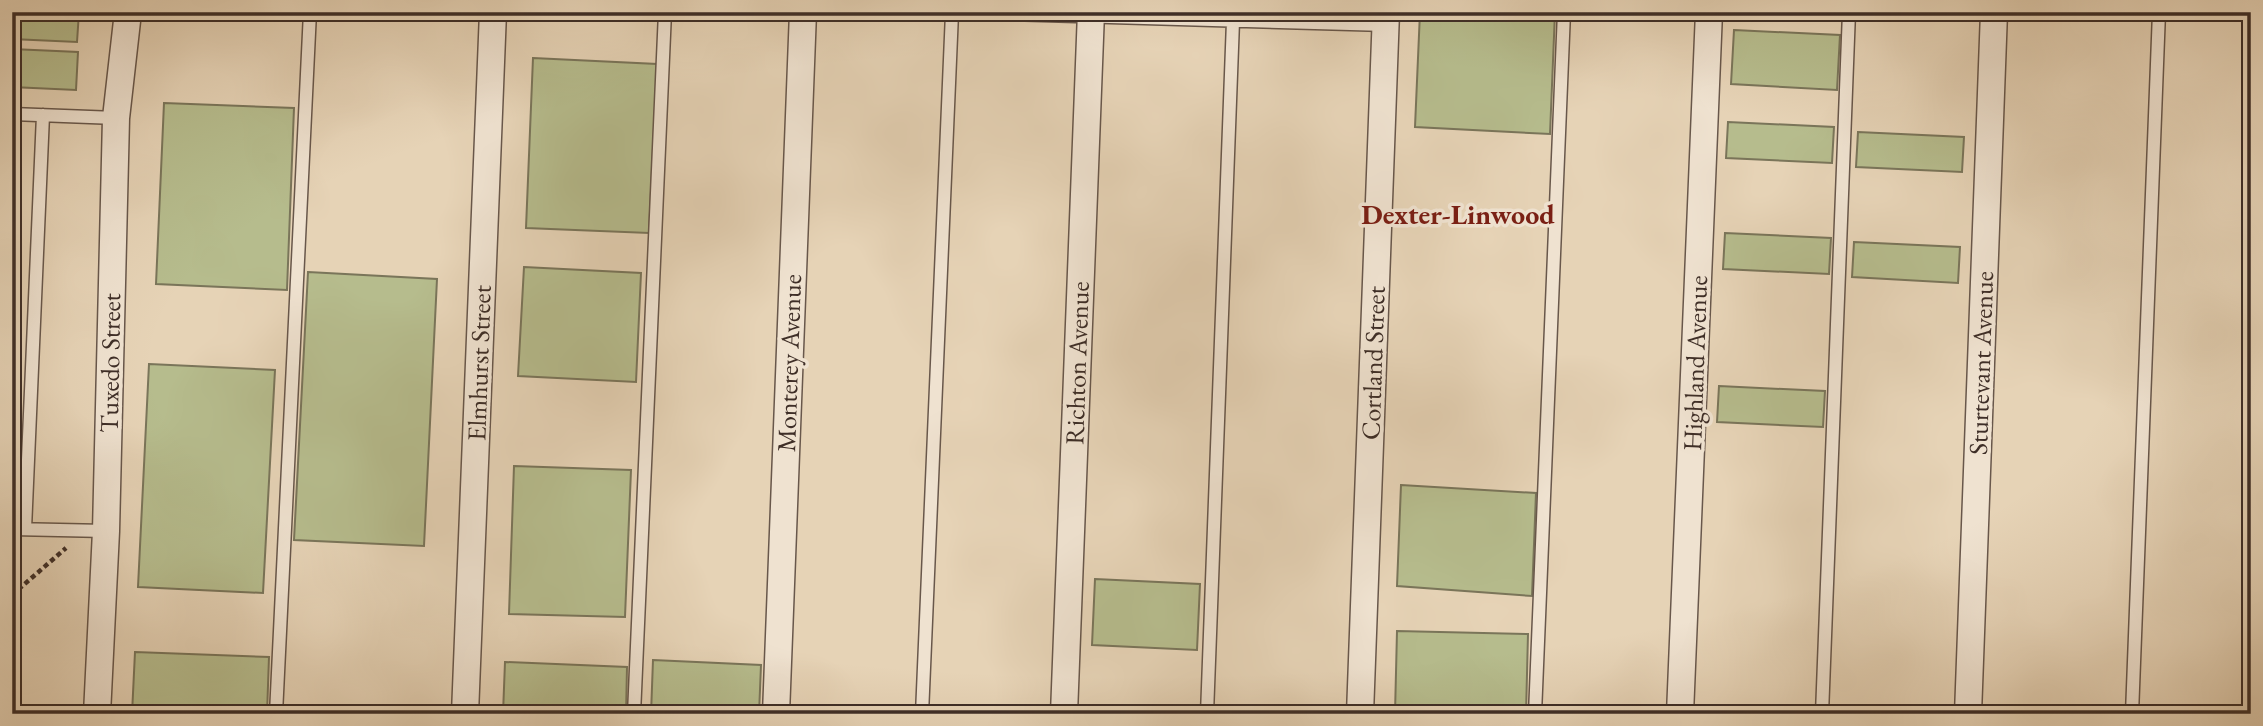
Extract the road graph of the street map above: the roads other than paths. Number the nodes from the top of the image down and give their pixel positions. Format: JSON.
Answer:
{"nodes":[{"id":1,"x":128,"y":12,"type":"edge"},
{"id":2,"x":310,"y":12,"type":"edge"},
{"id":3,"x":493,"y":12,"type":"edge"},
{"id":4,"x":665,"y":12,"type":"edge"},
{"id":5,"x":803,"y":12,"type":"edge"},
{"id":6,"x":938,"y":12,"type":"edge"},
{"id":7,"x":1564,"y":12,"type":"edge"},
{"id":8,"x":1709,"y":12,"type":"edge"},
{"id":9,"x":1849,"y":12,"type":"edge"},
{"id":10,"x":1994,"y":12,"type":"edge"},
{"id":11,"x":2160,"y":12,"type":"edge"},
{"id":12,"x":952,"y":13,"type":"edge"},
{"id":13,"x":1091,"y":15,"type":"edge"},
{"id":14,"x":1386,"y":19,"type":"edge"},
{"id":15,"x":1233,"y":21,"type":"junction"},
{"id":16,"x":12,"y":114,"type":"edge"},
{"id":17,"x":43,"y":115,"type":"junction"},
{"id":18,"x":116,"y":118,"type":"junction"},
{"id":19,"x":19,"y":529,"type":"edge"},
{"id":20,"x":106,"y":531,"type":"junction"},
{"id":21,"x":97,"y":714,"type":"edge"},
{"id":22,"x":276,"y":714,"type":"edge"},
{"id":23,"x":465,"y":714,"type":"edge"},
{"id":24,"x":634,"y":714,"type":"edge"},
{"id":25,"x":776,"y":714,"type":"edge"},
{"id":26,"x":922,"y":714,"type":"edge"},
{"id":27,"x":1064,"y":714,"type":"edge"},
{"id":28,"x":1207,"y":714,"type":"edge"},
{"id":29,"x":1360,"y":714,"type":"edge"},
{"id":30,"x":1535,"y":714,"type":"edge"},
{"id":31,"x":1680,"y":714,"type":"edge"},
{"id":32,"x":1822,"y":714,"type":"edge"},
{"id":33,"x":1968,"y":714,"type":"edge"},
{"id":34,"x":2132,"y":714,"type":"edge"}],
"edges":[{"from":1,"to":18,"type":"street","name":"Tuxedo Street"},
{"from":2,"to":22,"type":"lane"},
{"from":3,"to":23,"type":"street","name":"Elmhurst Street"},
{"from":4,"to":24,"type":"lane"},
{"from":5,"to":25,"type":"street","name":"Monterey Avenue"},
{"from":6,"to":12,"type":"lane"},
{"from":7,"to":30,"type":"lane"},
{"from":8,"to":31,"type":"street","name":"Highland Avenue"},
{"from":9,"to":32,"type":"lane"},
{"from":10,"to":33,"type":"street","name":"Sturtevant Avenue"},
{"from":11,"to":34,"type":"lane"},
{"from":12,"to":13,"type":"lane"},
{"from":12,"to":26,"type":"lane"},
{"from":13,"to":15,"type":"lane"},
{"from":13,"to":27,"type":"street","name":"Richton Avenue"},
{"from":14,"to":15,"type":"lane"},
{"from":14,"to":29,"type":"street","name":"Cortland Street"},
{"from":15,"to":28,"type":"lane"},
{"from":16,"to":17,"type":"lane"},
{"from":17,"to":18,"type":"lane"},
{"from":17,"to":19,"type":"lane"},
{"from":18,"to":20,"type":"street","name":"Tuxedo Street"},
{"from":19,"to":20,"type":"lane"},
{"from":20,"to":21,"type":"street","name":"Tuxedo Street"}]}
